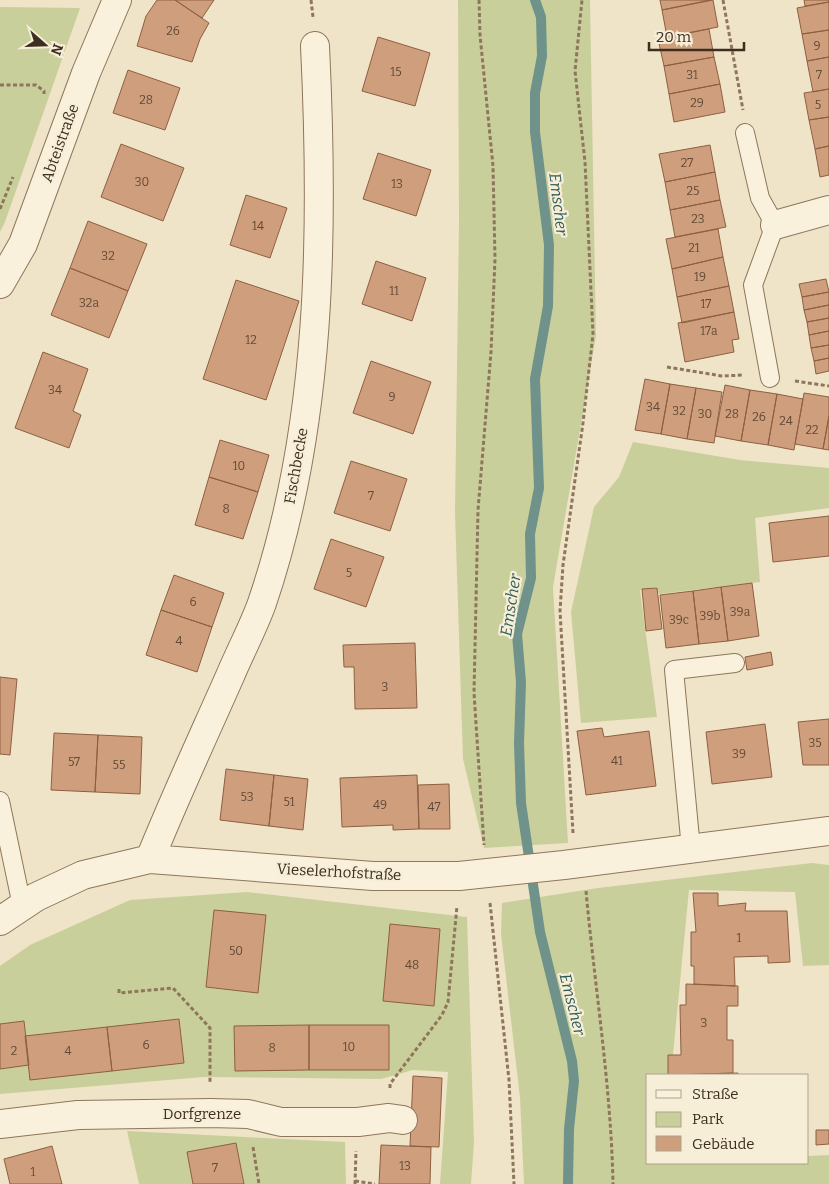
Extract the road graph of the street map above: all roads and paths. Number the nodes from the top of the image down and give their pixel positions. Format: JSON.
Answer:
{"nodes":[{"id":1,"x":117,"y":0,"type":"edge"},
{"id":2,"x":479,"y":0,"type":"edge"},
{"id":3,"x":582,"y":0,"type":"edge"},
{"id":4,"x":723,"y":0,"type":"edge"},
{"id":5,"x":315,"y":46,"type":"dead end"},
{"id":6,"x":0,"y":85,"type":"edge"},
{"id":7,"x":44,"y":91,"type":"dead end"},
{"id":8,"x":745,"y":132,"type":"joint"},
{"id":9,"x":829,"y":210,"type":"edge"},
{"id":10,"x":775,"y":225,"type":"junction"},
{"id":11,"x":0,"y":284,"type":"edge"},
{"id":12,"x":770,"y":378,"type":"dead end"},
{"id":13,"x":735,"y":663,"type":"dead end"},
{"id":14,"x":0,"y":801,"type":"edge"},
{"id":15,"x":829,"y":831,"type":"edge"},
{"id":16,"x":691,"y":848,"type":"junction"},
{"id":17,"x":150,"y":859,"type":"junction"},
{"id":18,"x":575,"y":864,"type":"junction"},
{"id":19,"x":492,"y":873,"type":"junction"},
{"id":20,"x":459,"y":876,"type":"junction"},
{"id":21,"x":22,"y":906,"type":"junction"},
{"id":22,"x":0,"y":921,"type":"edge"},
{"id":23,"x":119,"y":989,"type":"dead end"},
{"id":24,"x":211,"y":1113,"type":"junction"},
{"id":25,"x":248,"y":1114,"type":"junction"},
{"id":26,"x":396,"y":1119,"type":"joint"},
{"id":27,"x":0,"y":1124,"type":"edge"},
{"id":28,"x":355,"y":1181,"type":"dead end"},
{"id":29,"x":259,"y":1184,"type":"edge"},
{"id":30,"x":375,"y":1184,"type":"edge"},
{"id":31,"x":514,"y":1184,"type":"edge"},
{"id":32,"x":613,"y":1184,"type":"edge"}],
"edges":[{"from":1,"to":11,"type":"street","name":"Abteistraße"},
{"from":2,"to":19,"type":"path"},
{"from":3,"to":18,"type":"path"},
{"from":4,"to":8,"type":"path"},
{"from":5,"to":17,"type":"street","name":"Fischbecke"},
{"from":6,"to":7,"type":"path"},
{"from":8,"to":10,"type":"lane"},
{"from":9,"to":10,"type":"street"},
{"from":10,"to":12,"type":"lane"},
{"from":13,"to":16,"type":"lane"},
{"from":14,"to":21,"type":"lane"},
{"from":15,"to":16,"type":"street","name":"Vieselerhofstraße"},
{"from":16,"to":18,"type":"street","name":"Vieselerhofstraße"},
{"from":17,"to":20,"type":"street","name":"Vieselerhofstraße"},
{"from":17,"to":21,"type":"street","name":"Vieselerhofstraße"},
{"from":18,"to":19,"type":"street","name":"Vieselerhofstraße"},
{"from":18,"to":32,"type":"path"},
{"from":19,"to":20,"type":"street","name":"Vieselerhofstraße"},
{"from":19,"to":31,"type":"path"},
{"from":20,"to":26,"type":"path"},
{"from":21,"to":22,"type":"street","name":"Vieselerhofstraße"},
{"from":23,"to":24,"type":"path"},
{"from":24,"to":25,"type":"street","name":"Dorfgrenze"},
{"from":24,"to":27,"type":"street","name":"Dorfgrenze"},
{"from":25,"to":26,"type":"street","name":"Dorfgrenze"},
{"from":25,"to":29,"type":"path"},
{"from":28,"to":30,"type":"path"}]}
